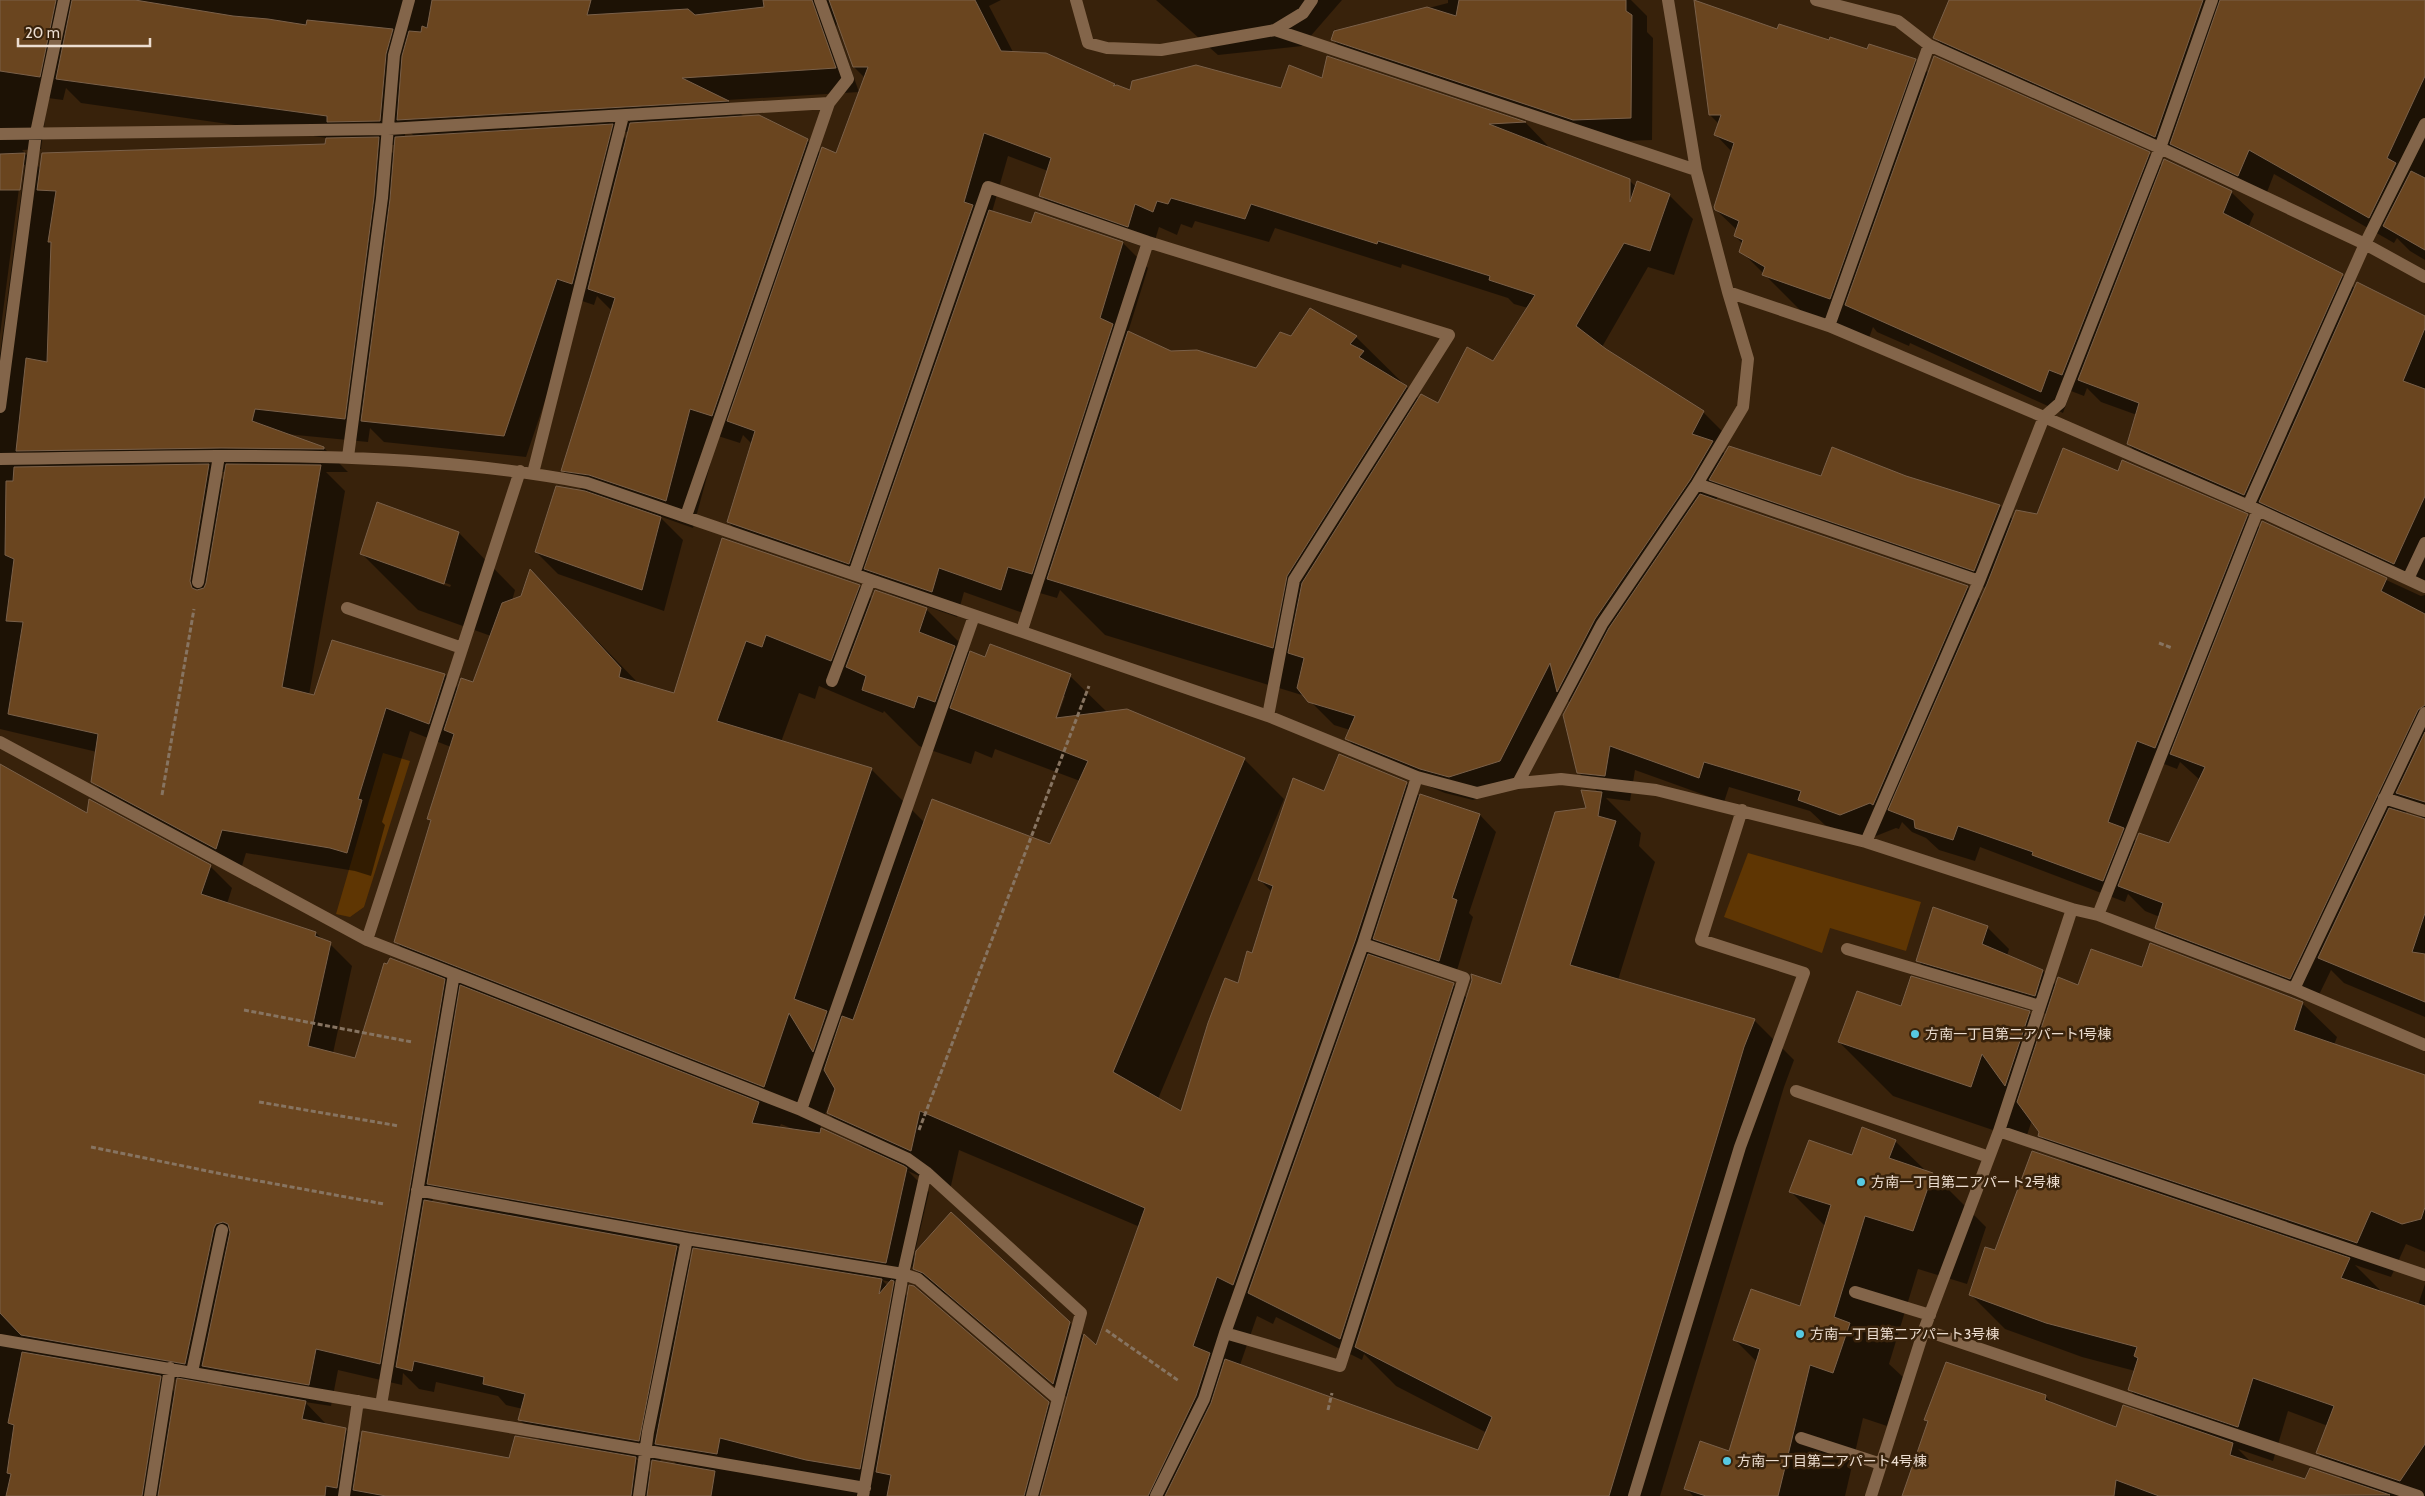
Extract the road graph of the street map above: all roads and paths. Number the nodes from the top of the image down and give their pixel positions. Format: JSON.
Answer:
{"nodes":[{"id":1,"x":64,"y":0,"type":"edge"},
{"id":2,"x":409,"y":0,"type":"edge"},
{"id":3,"x":820,"y":0,"type":"edge"},
{"id":4,"x":1076,"y":0,"type":"edge"},
{"id":5,"x":1312,"y":0,"type":"edge"},
{"id":6,"x":1668,"y":0,"type":"edge"},
{"id":7,"x":1816,"y":0,"type":"edge"},
{"id":8,"x":2212,"y":0,"type":"edge"},
{"id":9,"x":1275,"y":30,"type":"junction"},
{"id":10,"x":1929,"y":45,"type":"junction"},
{"id":11,"x":830,"y":103,"type":"junction"},
{"id":12,"x":623,"y":116,"type":"junction"},
{"id":13,"x":2425,"y":124,"type":"edge"},
{"id":14,"x":388,"y":129,"type":"junction"},
{"id":15,"x":0,"y":134,"type":"edge"},
{"id":16,"x":36,"y":134,"type":"junction"},
{"id":17,"x":2160,"y":148,"type":"junction"},
{"id":18,"x":1696,"y":170,"type":"junction"},
{"id":19,"x":1148,"y":242,"type":"junction"},
{"id":20,"x":2364,"y":244,"type":"junction"},
{"id":21,"x":2425,"y":277,"type":"edge"},
{"id":22,"x":1728,"y":292,"type":"junction"},
{"id":23,"x":1829,"y":326,"type":"junction"},
{"id":24,"x":0,"y":407,"type":"edge"},
{"id":25,"x":2044,"y":417,"type":"junction"},
{"id":26,"x":218,"y":456,"type":"junction"},
{"id":27,"x":348,"y":457,"type":"junction"},
{"id":28,"x":0,"y":459,"type":"edge"},
{"id":29,"x":526,"y":472,"type":"junction"},
{"id":30,"x":1697,"y":484,"type":"junction"},
{"id":31,"x":2253,"y":508,"type":"junction"},
{"id":32,"x":686,"y":516,"type":"junction"},
{"id":33,"x":2425,"y":543,"type":"edge"},
{"id":34,"x":854,"y":574,"type":"junction"},
{"id":35,"x":2408,"y":579,"type":"junction"},
{"id":36,"x":870,"y":580,"type":"junction"},
{"id":37,"x":1979,"y":581,"type":"junction"},
{"id":38,"x":198,"y":582,"type":"joint"},
{"id":39,"x":2425,"y":587,"type":"edge"},
{"id":40,"x":347,"y":608,"type":"dead end"},
{"id":41,"x":974,"y":616,"type":"junction"},
{"id":42,"x":1022,"y":630,"type":"junction"},
{"id":43,"x":462,"y":648,"type":"junction"},
{"id":44,"x":1100,"y":657,"type":"junction"},
{"id":45,"x":832,"y":682,"type":"dead end"},
{"id":46,"x":2425,"y":713,"type":"edge"},
{"id":47,"x":1268,"y":716,"type":"junction"},
{"id":48,"x":0,"y":742,"type":"edge"},
{"id":49,"x":1418,"y":777,"type":"junction"},
{"id":50,"x":1518,"y":784,"type":"junction"},
{"id":51,"x":2384,"y":798,"type":"junction"},
{"id":52,"x":1742,"y":810,"type":"junction"},
{"id":53,"x":2425,"y":811,"type":"edge"},
{"id":54,"x":157,"y":825,"type":"junction"},
{"id":55,"x":1866,"y":842,"type":"junction"},
{"id":56,"x":2072,"y":909,"type":"junction"},
{"id":57,"x":2098,"y":916,"type":"junction"},
{"id":58,"x":367,"y":940,"type":"junction"},
{"id":59,"x":1364,"y":944,"type":"junction"},
{"id":60,"x":1847,"y":949,"type":"dead end"},
{"id":61,"x":454,"y":974,"type":"junction"},
{"id":62,"x":2294,"y":989,"type":"junction"},
{"id":63,"x":2040,"y":1006,"type":"junction"},
{"id":64,"x":244,"y":1010,"type":"dead end"},
{"id":65,"x":2425,"y":1046,"type":"edge"},
{"id":66,"x":442,"y":1048,"type":"junction"},
{"id":67,"x":1796,"y":1091,"type":"dead end"},
{"id":68,"x":259,"y":1102,"type":"dead end"},
{"id":69,"x":801,"y":1110,"type":"junction"},
{"id":70,"x":428,"y":1130,"type":"junction"},
{"id":71,"x":1999,"y":1131,"type":"junction"},
{"id":72,"x":91,"y":1147,"type":"dead end"},
{"id":73,"x":1989,"y":1157,"type":"junction"},
{"id":74,"x":908,"y":1159,"type":"junction"},
{"id":75,"x":926,"y":1172,"type":"junction"},
{"id":76,"x":417,"y":1190,"type":"junction"},
{"id":77,"x":414,"y":1210,"type":"junction"},
{"id":78,"x":222,"y":1230,"type":"dead end"},
{"id":79,"x":687,"y":1239,"type":"junction"},
{"id":80,"x":903,"y":1274,"type":"junction"},
{"id":81,"x":2425,"y":1275,"type":"edge"},
{"id":82,"x":1856,"y":1292,"type":"dead end"},
{"id":83,"x":1081,"y":1313,"type":"junction"},
{"id":84,"x":1930,"y":1315,"type":"junction"},
{"id":85,"x":1924,"y":1330,"type":"junction"},
{"id":86,"x":1224,"y":1333,"type":"junction"},
{"id":87,"x":0,"y":1340,"type":"edge"},
{"id":88,"x":0,"y":1344,"type":"edge"},
{"id":89,"x":170,"y":1368,"type":"junction"},
{"id":90,"x":192,"y":1372,"type":"junction"},
{"id":91,"x":1058,"y":1399,"type":"junction"},
{"id":92,"x":1204,"y":1399,"type":"junction"},
{"id":93,"x":358,"y":1401,"type":"junction"},
{"id":94,"x":381,"y":1404,"type":"junction"},
{"id":95,"x":1801,"y":1438,"type":"dead end"},
{"id":96,"x":647,"y":1451,"type":"junction"},
{"id":97,"x":1881,"y":1464,"type":"junction"},
{"id":98,"x":864,"y":1492,"type":"edge"},
{"id":99,"x":150,"y":1496,"type":"edge"},
{"id":100,"x":344,"y":1496,"type":"edge"},
{"id":101,"x":639,"y":1496,"type":"edge"},
{"id":102,"x":1032,"y":1496,"type":"edge"},
{"id":103,"x":1156,"y":1496,"type":"edge"},
{"id":104,"x":1634,"y":1496,"type":"edge"},
{"id":105,"x":1871,"y":1496,"type":"edge"},
{"id":106,"x":2418,"y":1496,"type":"edge"}],
"edges":[{"from":1,"to":16,"type":"street"},
{"from":2,"to":14,"type":"street"},
{"from":3,"to":11,"type":"street"},
{"from":4,"to":9,"type":"street"},
{"from":5,"to":9,"type":"street"},
{"from":6,"to":18,"type":"street"},
{"from":7,"to":10,"type":"street"},
{"from":8,"to":17,"type":"street"},
{"from":9,"to":18,"type":"street"},
{"from":10,"to":17,"type":"street"},
{"from":10,"to":23,"type":"street"},
{"from":11,"to":12,"type":"street"},
{"from":11,"to":32,"type":"street"},
{"from":12,"to":14,"type":"street"},
{"from":12,"to":29,"type":"street"},
{"from":13,"to":20,"type":"street"},
{"from":14,"to":16,"type":"street"},
{"from":14,"to":27,"type":"street"},
{"from":15,"to":16,"type":"street"},
{"from":16,"to":24,"type":"street"},
{"from":17,"to":20,"type":"street"},
{"from":17,"to":25,"type":"street"},
{"from":18,"to":22,"type":"street"},
{"from":19,"to":34,"type":"street"},
{"from":19,"to":42,"type":"street"},
{"from":19,"to":47,"type":"street"},
{"from":20,"to":21,"type":"street"},
{"from":20,"to":31,"type":"street"},
{"from":22,"to":23,"type":"street"},
{"from":22,"to":30,"type":"street"},
{"from":23,"to":25,"type":"street"},
{"from":25,"to":31,"type":"street"},
{"from":25,"to":37,"type":"street"},
{"from":26,"to":27,"type":"street"},
{"from":26,"to":28,"type":"street"},
{"from":26,"to":38,"type":"street"},
{"from":27,"to":29,"type":"street"},
{"from":29,"to":32,"type":"street"},
{"from":29,"to":43,"type":"street"},
{"from":30,"to":37,"type":"street"},
{"from":30,"to":50,"type":"street"},
{"from":31,"to":35,"type":"street"},
{"from":31,"to":57,"type":"street"},
{"from":32,"to":34,"type":"street"},
{"from":33,"to":35,"type":"street"},
{"from":34,"to":36,"type":"street"},
{"from":35,"to":39,"type":"street"},
{"from":36,"to":41,"type":"street"},
{"from":36,"to":45,"type":"street"},
{"from":37,"to":55,"type":"street"},
{"from":38,"to":54,"type":"path"},
{"from":40,"to":43,"type":"street"},
{"from":41,"to":42,"type":"street"},
{"from":41,"to":69,"type":"street"},
{"from":42,"to":44,"type":"street"},
{"from":43,"to":58,"type":"street"},
{"from":44,"to":47,"type":"street"},
{"from":44,"to":74,"type":"path"},
{"from":46,"to":51,"type":"street"},
{"from":47,"to":49,"type":"street"},
{"from":48,"to":54,"type":"street"},
{"from":49,"to":50,"type":"street"},
{"from":49,"to":59,"type":"street"},
{"from":50,"to":52,"type":"street"},
{"from":51,"to":53,"type":"street"},
{"from":51,"to":62,"type":"street"},
{"from":52,"to":55,"type":"street"},
{"from":52,"to":104,"type":"street"},
{"from":54,"to":58,"type":"street"},
{"from":55,"to":56,"type":"street"},
{"from":56,"to":57,"type":"street"},
{"from":56,"to":63,"type":"street"},
{"from":57,"to":62,"type":"street"},
{"from":58,"to":61,"type":"street"},
{"from":59,"to":86,"type":"street"},
{"from":59,"to":86,"type":"street"},
{"from":60,"to":63,"type":"street"},
{"from":61,"to":66,"type":"street"},
{"from":61,"to":69,"type":"street"},
{"from":62,"to":65,"type":"street"},
{"from":63,"to":71,"type":"street"},
{"from":64,"to":66,"type":"path"},
{"from":66,"to":70,"type":"street"},
{"from":67,"to":73,"type":"street"},
{"from":68,"to":70,"type":"path"},
{"from":69,"to":74,"type":"street"},
{"from":70,"to":76,"type":"street"},
{"from":71,"to":73,"type":"street"},
{"from":71,"to":81,"type":"street"},
{"from":72,"to":77,"type":"path"},
{"from":73,"to":84,"type":"street"},
{"from":74,"to":75,"type":"street"},
{"from":75,"to":80,"type":"street"},
{"from":75,"to":83,"type":"street"},
{"from":76,"to":77,"type":"street"},
{"from":76,"to":79,"type":"street"},
{"from":77,"to":94,"type":"street"},
{"from":78,"to":90,"type":"street"},
{"from":79,"to":80,"type":"street"},
{"from":79,"to":96,"type":"street"},
{"from":80,"to":91,"type":"street"},
{"from":80,"to":98,"type":"street"},
{"from":82,"to":84,"type":"street"},
{"from":83,"to":91,"type":"street"},
{"from":83,"to":92,"type":"path"},
{"from":84,"to":85,"type":"street"},
{"from":85,"to":97,"type":"street"},
{"from":85,"to":106,"type":"street"},
{"from":86,"to":92,"type":"street"},
{"from":87,"to":88,"type":"street"},
{"from":87,"to":89,"type":"street"},
{"from":89,"to":90,"type":"street"},
{"from":89,"to":99,"type":"street"},
{"from":90,"to":93,"type":"street"},
{"from":91,"to":102,"type":"street"},
{"from":92,"to":103,"type":"street"},
{"from":93,"to":94,"type":"street"},
{"from":93,"to":100,"type":"street"},
{"from":94,"to":96,"type":"street"},
{"from":95,"to":97,"type":"street"},
{"from":96,"to":98,"type":"street"},
{"from":96,"to":101,"type":"street"},
{"from":97,"to":105,"type":"street"}]}
